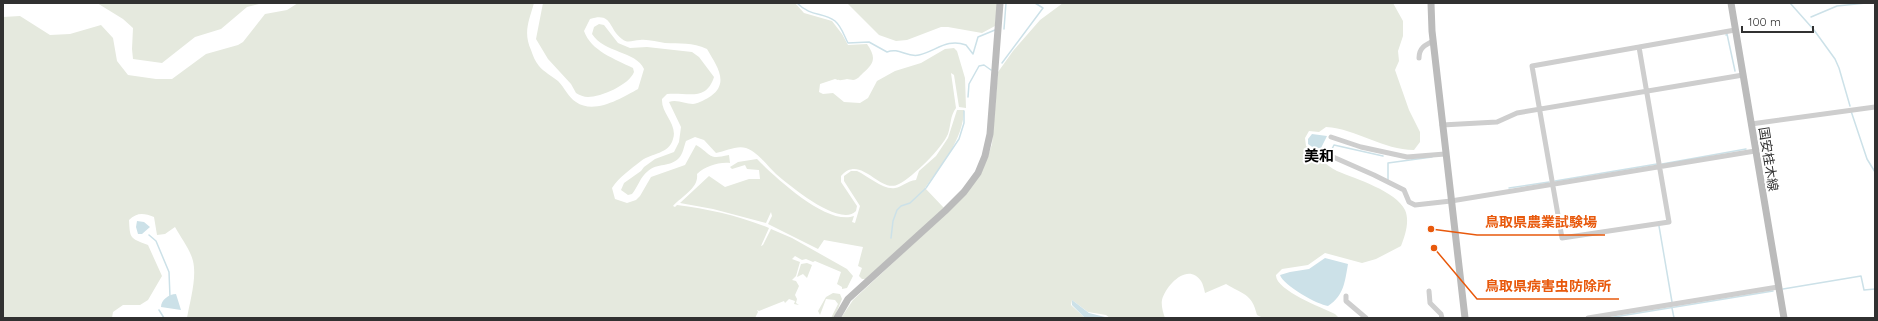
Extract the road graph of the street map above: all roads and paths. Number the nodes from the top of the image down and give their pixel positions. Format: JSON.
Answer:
{"nodes":[{"id":1,"x":1000,"y":3,"type":"edge"},
{"id":2,"x":1431,"y":3,"type":"edge"},
{"id":3,"x":1730,"y":3,"type":"edge"},
{"id":4,"x":1735,"y":30,"type":"junction"},
{"id":5,"x":1433,"y":41,"type":"junction"},
{"id":6,"x":1639,"y":47,"type":"junction"},
{"id":7,"x":1419,"y":58,"type":"dead end"},
{"id":8,"x":1743,"y":75,"type":"junction"},
{"id":9,"x":1647,"y":91,"type":"junction"},
{"id":10,"x":1875,"y":106,"type":"edge"},
{"id":11,"x":1540,"y":109,"type":"junction"},
{"id":12,"x":1751,"y":124,"type":"junction"},
{"id":13,"x":1442,"y":125,"type":"junction"},
{"id":14,"x":1331,"y":137,"type":"dead end"},
{"id":15,"x":1756,"y":151,"type":"junction"},
{"id":16,"x":1324,"y":153,"type":"dead end"},
{"id":17,"x":1445,"y":154,"type":"junction"},
{"id":18,"x":1660,"y":167,"type":"junction"},
{"id":19,"x":1553,"y":184,"type":"junction"},
{"id":20,"x":1451,"y":201,"type":"junction"},
{"id":21,"x":1778,"y":287,"type":"junction"},
{"id":22,"x":1430,"y":291,"type":"dead end"},
{"id":23,"x":1346,"y":296,"type":"dead end"},
{"id":24,"x":837,"y":318,"type":"edge"},
{"id":25,"x":1366,"y":318,"type":"edge"},
{"id":26,"x":1442,"y":318,"type":"edge"},
{"id":27,"x":1465,"y":318,"type":"edge"},
{"id":28,"x":1588,"y":318,"type":"edge"},
{"id":29,"x":1784,"y":318,"type":"edge"}],
"edges":[{"from":1,"to":24,"type":"street"},
{"from":2,"to":5,"type":"street"},
{"from":3,"to":4,"type":"street","name":"国安桂木線"},
{"from":4,"to":6,"type":"street"},
{"from":4,"to":8,"type":"street","name":"国安桂木線"},
{"from":5,"to":7,"type":"street"},
{"from":5,"to":13,"type":"street"},
{"from":6,"to":9,"type":"street"},
{"from":6,"to":11,"type":"street"},
{"from":8,"to":9,"type":"street"},
{"from":8,"to":12,"type":"street","name":"国安桂木線"},
{"from":9,"to":11,"type":"street"},
{"from":9,"to":18,"type":"street"},
{"from":10,"to":12,"type":"street"},
{"from":11,"to":13,"type":"street"},
{"from":11,"to":19,"type":"street"},
{"from":12,"to":15,"type":"street","name":"国安桂木線"},
{"from":13,"to":17,"type":"street"},
{"from":14,"to":17,"type":"street"},
{"from":15,"to":18,"type":"street"},
{"from":15,"to":21,"type":"street","name":"国安桂木線"},
{"from":16,"to":20,"type":"street"},
{"from":17,"to":20,"type":"street"},
{"from":18,"to":19,"type":"street"},
{"from":18,"to":19,"type":"street"},
{"from":19,"to":20,"type":"street"},
{"from":20,"to":27,"type":"street"},
{"from":21,"to":28,"type":"street"},
{"from":21,"to":29,"type":"street","name":"国安桂木線"},
{"from":22,"to":26,"type":"street"},
{"from":23,"to":25,"type":"street"}]}
